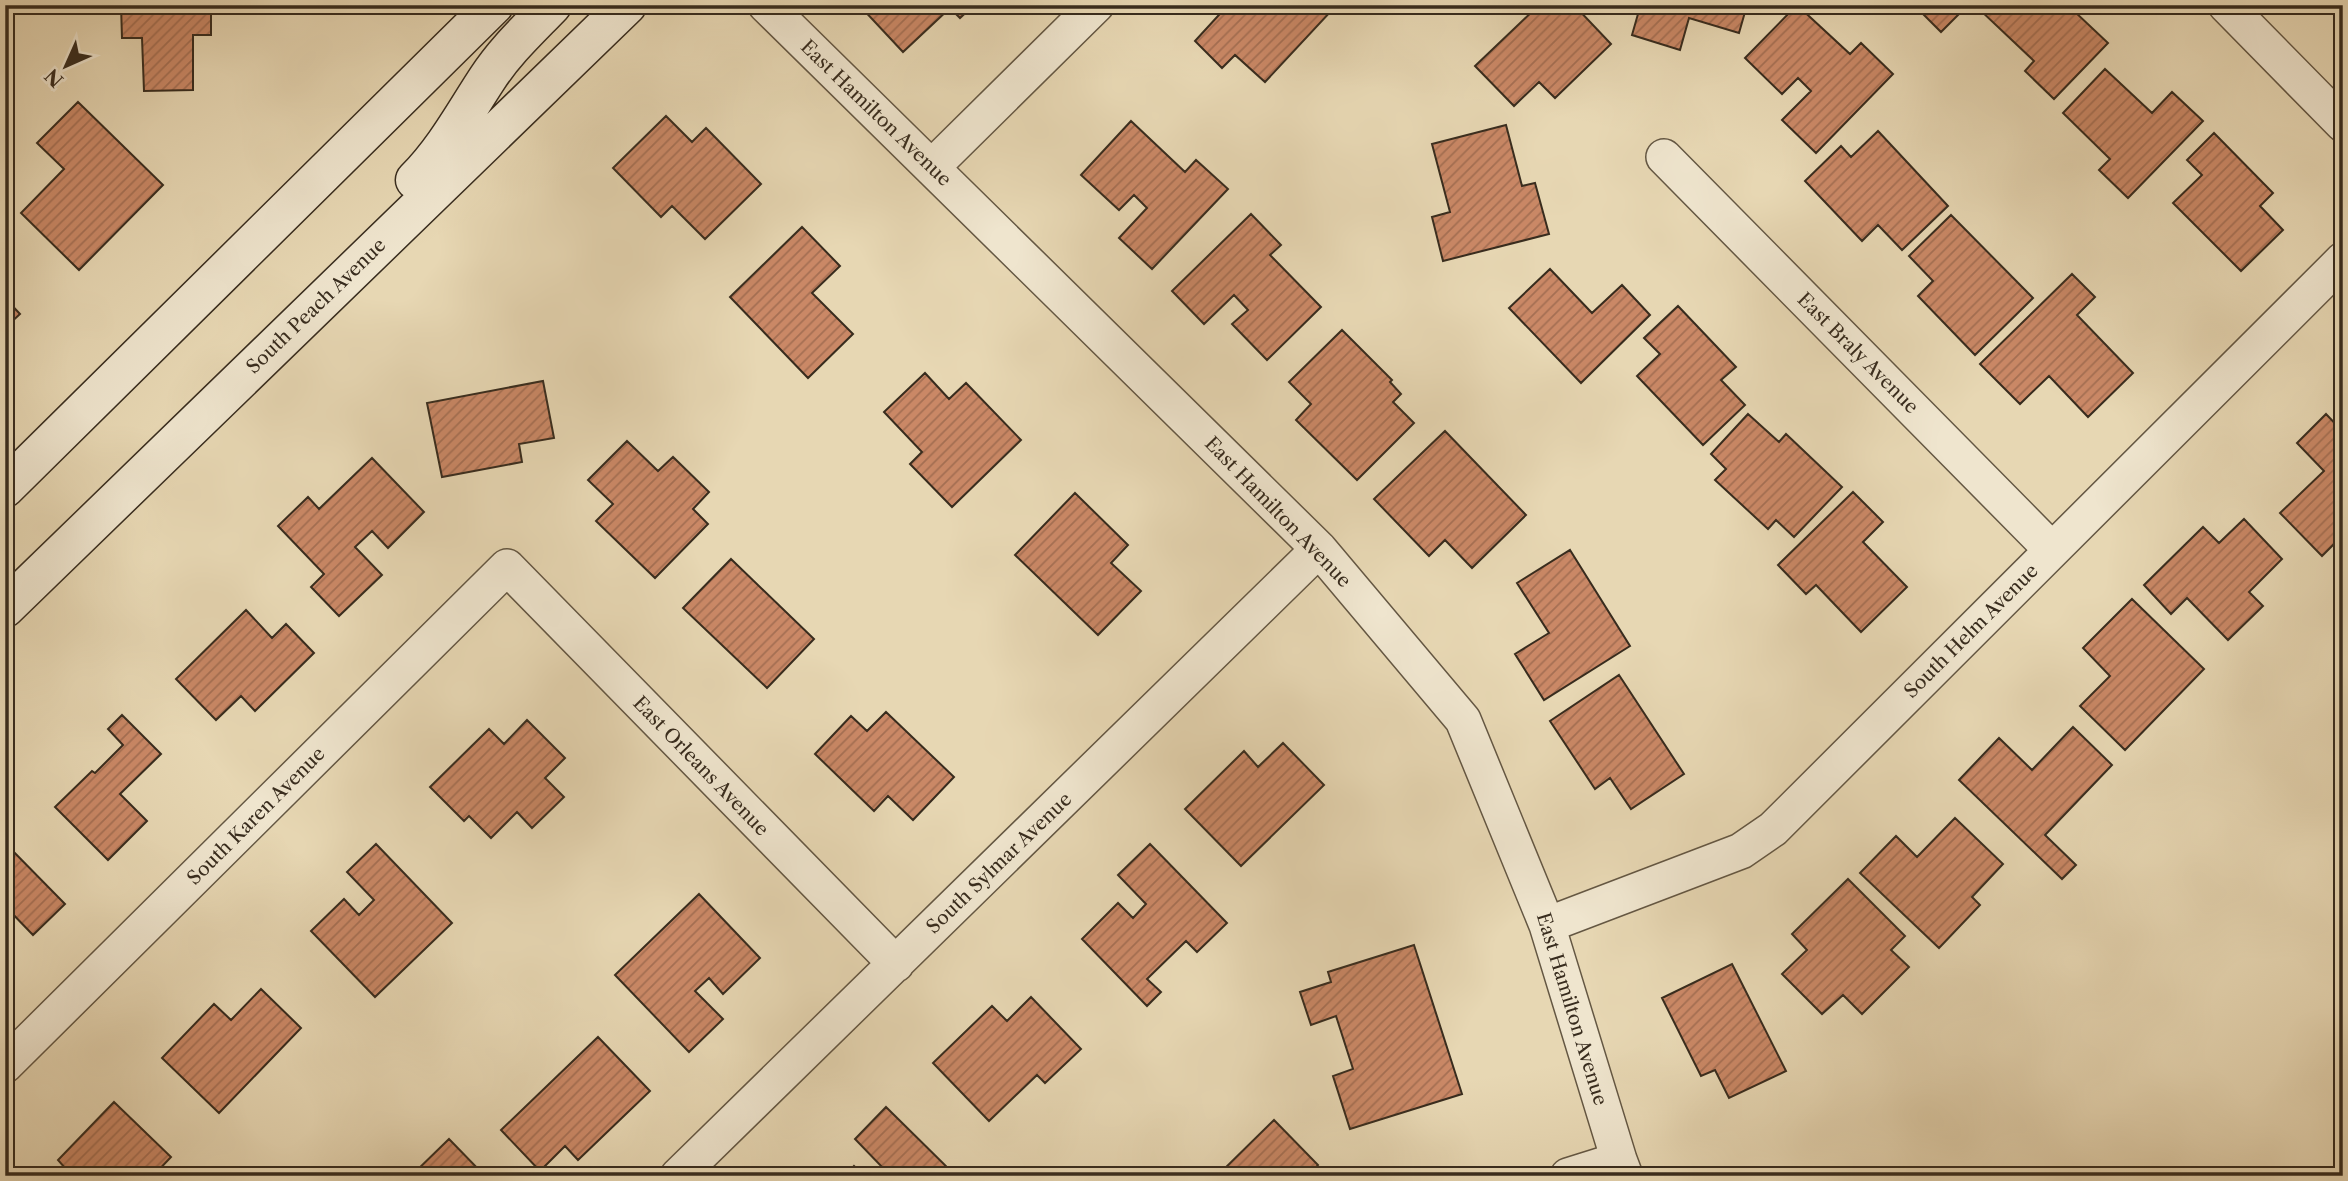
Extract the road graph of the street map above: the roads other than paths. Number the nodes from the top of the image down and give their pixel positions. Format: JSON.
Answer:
{"nodes":[{"id":1,"x":494,"y":5,"type":"edge"},
{"id":2,"x":552,"y":5,"type":"edge"},
{"id":3,"x":627,"y":5,"type":"edge"},
{"id":4,"x":766,"y":5,"type":"edge"},
{"id":5,"x":1096,"y":5,"type":"edge"},
{"id":6,"x":2225,"y":5,"type":"edge"},
{"id":7,"x":2343,"y":124,"type":"edge"},
{"id":8,"x":1664,"y":157,"type":"dead end"},
{"id":9,"x":932,"y":167,"type":"junction"},
{"id":10,"x":2343,"y":260,"type":"edge"},
{"id":11,"x":241,"y":379,"type":"junction"},
{"id":12,"x":5,"y":488,"type":"edge"},
{"id":13,"x":1319,"y":550,"type":"junction"},
{"id":14,"x":2052,"y":550,"type":"junction"},
{"id":15,"x":507,"y":567,"type":"joint"},
{"id":16,"x":5,"y":608,"type":"edge"},
{"id":17,"x":1547,"y":925,"type":"junction"},
{"id":18,"x":896,"y":964,"type":"junction"},
{"id":19,"x":5,"y":1065,"type":"edge"},
{"id":20,"x":1622,"y":1168,"type":"edge"},
{"id":21,"x":678,"y":1176,"type":"edge"},
{"id":22,"x":1568,"y":1176,"type":"edge"}],
"edges":[{"from":1,"to":12,"type":"main road"},
{"from":2,"to":11,"type":"main road"},
{"from":3,"to":11,"type":"main road","name":"South Peach Avenue"},
{"from":4,"to":9,"type":"street","name":"East Hamilton Avenue"},
{"from":5,"to":9,"type":"street"},
{"from":6,"to":7,"type":"street"},
{"from":8,"to":14,"type":"street","name":"East Braly Avenue"},
{"from":9,"to":13,"type":"street","name":"East Hamilton Avenue"},
{"from":10,"to":14,"type":"street","name":"South Helm Avenue"},
{"from":11,"to":16,"type":"main road","name":"South Peach Avenue"},
{"from":13,"to":17,"type":"street","name":"East Hamilton Avenue"},
{"from":13,"to":18,"type":"street","name":"South Sylmar Avenue"},
{"from":14,"to":17,"type":"street","name":"South Helm Avenue"},
{"from":15,"to":18,"type":"street","name":"East Orleans Avenue"},
{"from":15,"to":19,"type":"street","name":"South Karen Avenue"},
{"from":17,"to":20,"type":"street","name":"East Hamilton Avenue"},
{"from":18,"to":21,"type":"street","name":"South Sylmar Avenue"},
{"from":20,"to":22,"type":"street"}]}
